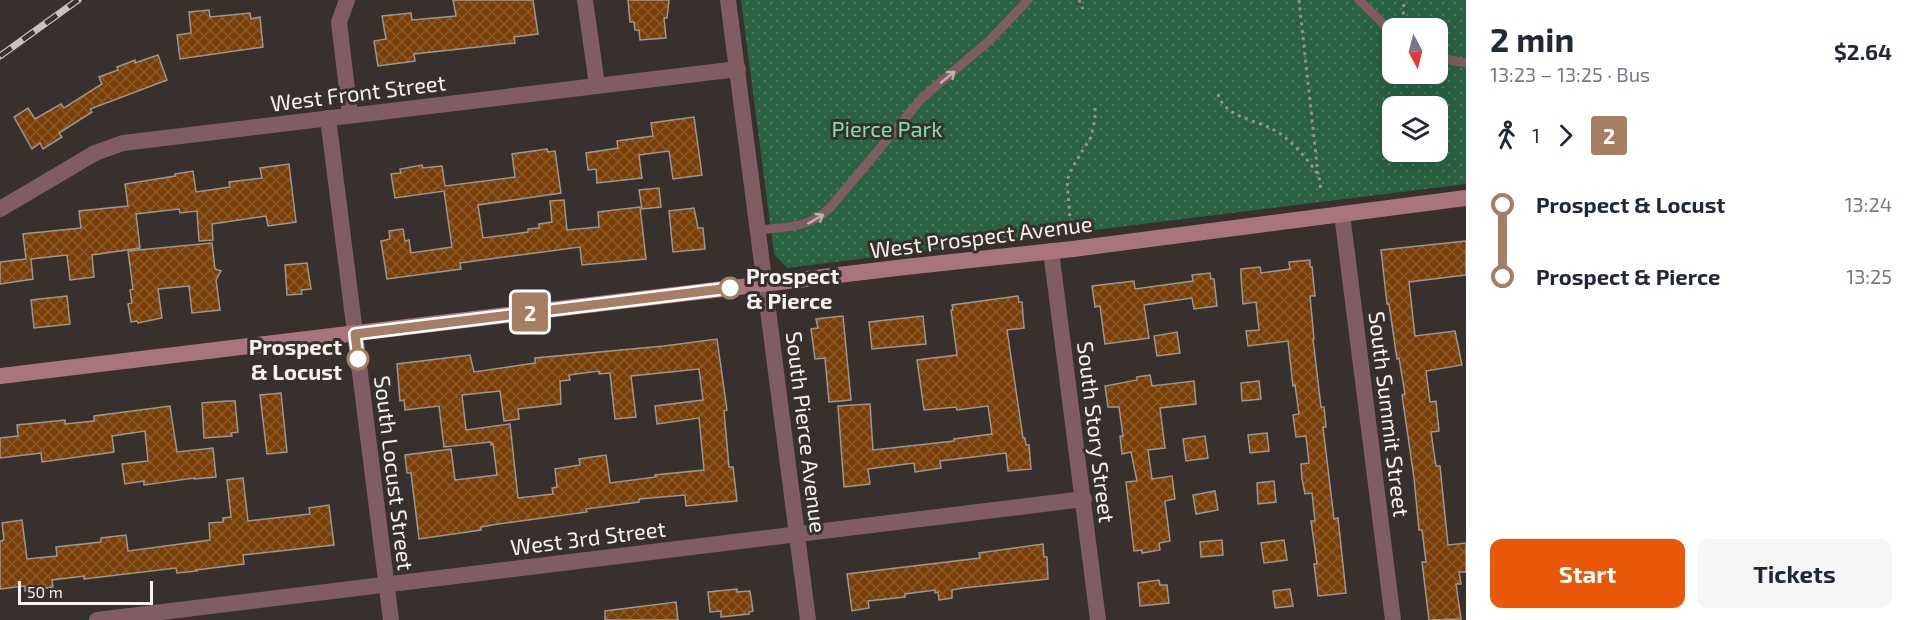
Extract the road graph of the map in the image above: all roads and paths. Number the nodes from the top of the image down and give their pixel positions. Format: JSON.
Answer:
{"nodes":[{"id":1,"x":347,"y":0,"type":"edge"},
{"id":2,"x":585,"y":0,"type":"edge"},
{"id":3,"x":728,"y":0,"type":"edge"},
{"id":4,"x":1028,"y":0,"type":"edge"},
{"id":5,"x":1079,"y":0,"type":"edge"},
{"id":6,"x":1299,"y":0,"type":"edge"},
{"id":7,"x":1359,"y":0,"type":"edge"},
{"id":8,"x":1404,"y":0,"type":"edge"},
{"id":9,"x":1083,"y":9,"type":"dead end"},
{"id":10,"x":1402,"y":18,"type":"edge"},
{"id":11,"x":1382,"y":22,"type":"edge"},
{"id":12,"x":1448,"y":59,"type":"edge"},
{"id":13,"x":1466,"y":63,"type":"edge"},
{"id":14,"x":738,"y":69,"type":"junction"},
{"id":15,"x":597,"y":85,"type":"junction"},
{"id":16,"x":1218,"y":94,"type":"dead end"},
{"id":17,"x":1095,"y":108,"type":"dead end"},
{"id":18,"x":350,"y":116,"type":"junction"},
{"id":19,"x":328,"y":118,"type":"junction"},
{"id":20,"x":1318,"y":174,"type":"junction"},
{"id":21,"x":1321,"y":191,"type":"dead end"},
{"id":22,"x":1466,"y":198,"type":"edge"},
{"id":23,"x":0,"y":209,"type":"edge"},
{"id":24,"x":1342,"y":214,"type":"junction"},
{"id":25,"x":1024,"y":227,"type":"dead end"},
{"id":26,"x":759,"y":230,"type":"junction"},
{"id":27,"x":1071,"y":231,"type":"dead end"},
{"id":28,"x":1026,"y":238,"type":"dead end"},
{"id":29,"x":1051,"y":251,"type":"junction"},
{"id":30,"x":765,"y":284,"type":"junction"},
{"id":31,"x":355,"y":334,"type":"junction"},
{"id":32,"x":0,"y":376,"type":"edge"},
{"id":33,"x":1084,"y":499,"type":"junction"},
{"id":34,"x":798,"y":534,"type":"junction"},
{"id":35,"x":387,"y":585,"type":"junction"},
{"id":36,"x":97,"y":620,"type":"edge"},
{"id":37,"x":391,"y":620,"type":"edge"},
{"id":38,"x":808,"y":620,"type":"edge"},
{"id":39,"x":1098,"y":620,"type":"edge"},
{"id":40,"x":1393,"y":620,"type":"edge"}],
"edges":[{"from":1,"to":18,"type":"street"},
{"from":2,"to":15,"type":"street"},
{"from":3,"to":14,"type":"street","name":"South Pierce Avenue"},
{"from":26,"to":4,"type":"lane","one_way":true},
{"from":5,"to":9,"type":"path"},
{"from":6,"to":20,"type":"path"},
{"from":7,"to":11,"type":"lane"},
{"from":8,"to":10,"type":"path"},
{"from":12,"to":13,"type":"lane"},
{"from":14,"to":15,"type":"street","name":"West Front Street"},
{"from":14,"to":26,"type":"street","name":"South Pierce Avenue"},
{"from":15,"to":18,"type":"street","name":"West Front Street"},
{"from":16,"to":20,"type":"path"},
{"from":17,"to":27,"type":"path"},
{"from":18,"to":19,"type":"street","name":"West Front Street"},
{"from":19,"to":23,"type":"street","name":"West Front Street"},
{"from":19,"to":31,"type":"street","name":"South Locust Street"},
{"from":20,"to":21,"type":"path"},
{"from":22,"to":24,"type":"main road","name":"West Prospect Avenue"},
{"from":24,"to":29,"type":"main road","name":"West Prospect Avenue"},
{"from":24,"to":40,"type":"street","name":"South Summit Street"},
{"from":25,"to":28,"type":"path"},
{"from":26,"to":30,"type":"street","name":"South Pierce Avenue"},
{"from":29,"to":30,"type":"main road","name":"West Prospect Avenue"},
{"from":29,"to":33,"type":"street","name":"South Story Street"},
{"from":30,"to":31,"type":"main road","name":"West Prospect Avenue"},
{"from":30,"to":34,"type":"street","name":"South Pierce Avenue"},
{"from":31,"to":32,"type":"main road","name":"West Prospect Avenue"},
{"from":31,"to":35,"type":"street","name":"South Locust Street"},
{"from":33,"to":34,"type":"street","name":"West 3rd Street"},
{"from":33,"to":39,"type":"street","name":"South Story Street"},
{"from":34,"to":35,"type":"street","name":"West 3rd Street"},
{"from":34,"to":38,"type":"street","name":"South Pierce Avenue"},
{"from":35,"to":36,"type":"street","name":"West 3rd Street"},
{"from":35,"to":37,"type":"street","name":"South Locust Street"}]}
